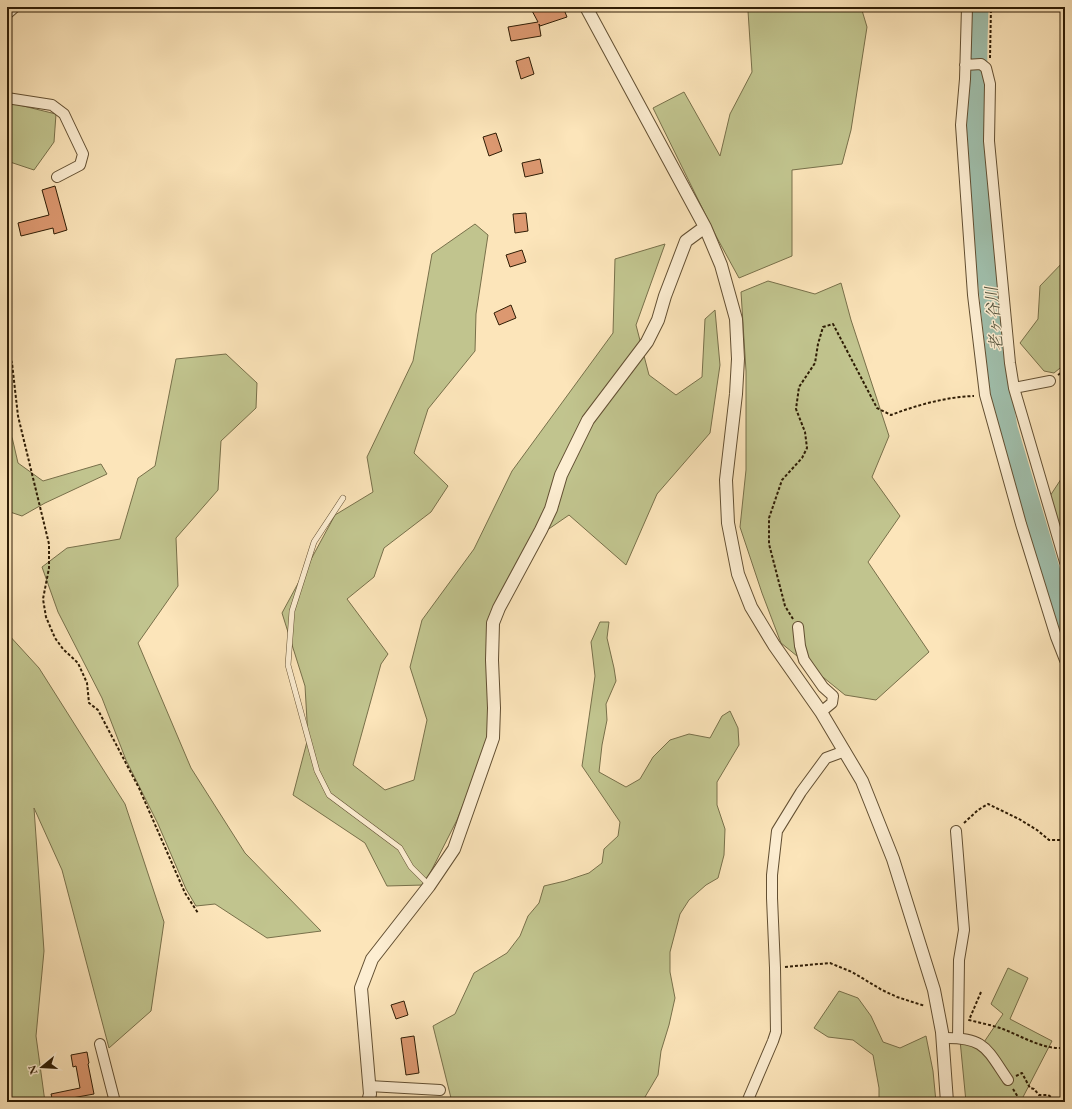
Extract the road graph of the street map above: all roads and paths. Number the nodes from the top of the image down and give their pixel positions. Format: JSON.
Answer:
{"nodes":[{"id":1,"x":15,"y":7,"type":"edge"},
{"id":2,"x":586,"y":7,"type":"edge"},
{"id":3,"x":967,"y":7,"type":"edge"},
{"id":4,"x":991,"y":7,"type":"edge"},
{"id":5,"x":7,"y":14,"type":"edge"},
{"id":6,"x":965,"y":65,"type":"junction"},
{"id":7,"x":986,"y":68,"type":"junction"},
{"id":8,"x":7,"y":98,"type":"edge"},
{"id":9,"x":57,"y":177,"type":"dead end"},
{"id":10,"x":705,"y":227,"type":"junction"},
{"id":11,"x":7,"y":351,"type":"edge"},
{"id":12,"x":1050,"y":381,"type":"dead end"},
{"id":13,"x":1014,"y":388,"type":"junction"},
{"id":14,"x":984,"y":395,"type":"junction"},
{"id":15,"x":344,"y":498,"type":"dead end"},
{"id":16,"x":1065,"y":562,"type":"edge"},
{"id":17,"x":798,"y":627,"type":"joint"},
{"id":18,"x":1065,"y":660,"type":"edge"},
{"id":19,"x":821,"y":712,"type":"junction"},
{"id":20,"x":845,"y":751,"type":"junction"},
{"id":21,"x":956,"y":831,"type":"joint"},
{"id":22,"x":1065,"y":840,"type":"edge"},
{"id":23,"x":429,"y":886,"type":"junction"},
{"id":24,"x":198,"y":914,"type":"dead end"},
{"id":25,"x":775,"y":968,"type":"junction"},
{"id":26,"x":981,"y":992,"type":"dead end"},
{"id":27,"x":925,"y":1006,"type":"dead end"},
{"id":28,"x":943,"y":1038,"type":"junction"},
{"id":29,"x":958,"y":1038,"type":"junction"},
{"id":30,"x":100,"y":1044,"type":"dead end"},
{"id":31,"x":1065,"y":1044,"type":"edge"},
{"id":32,"x":1062,"y":1048,"type":"junction"},
{"id":33,"x":1065,"y":1058,"type":"edge"},
{"id":34,"x":1008,"y":1080,"type":"junction"},
{"id":35,"x":369,"y":1086,"type":"junction"},
{"id":36,"x":440,"y":1090,"type":"dead end"},
{"id":37,"x":115,"y":1102,"type":"edge"},
{"id":38,"x":368,"y":1102,"type":"edge"},
{"id":39,"x":747,"y":1102,"type":"edge"},
{"id":40,"x":947,"y":1102,"type":"edge"},
{"id":41,"x":1021,"y":1102,"type":"edge"},
{"id":42,"x":1059,"y":1102,"type":"edge"}],
"edges":[{"from":1,"to":5,"type":"street"},
{"from":2,"to":10,"type":"street"},
{"from":3,"to":6,"type":"street"},
{"from":4,"to":7,"type":"path"},
{"from":6,"to":7,"type":"street"},
{"from":6,"to":14,"type":"street"},
{"from":7,"to":13,"type":"street"},
{"from":8,"to":9,"type":"street"},
{"from":10,"to":19,"type":"street"},
{"from":10,"to":23,"type":"street"},
{"from":11,"to":24,"type":"path"},
{"from":12,"to":13,"type":"street"},
{"from":13,"to":16,"type":"street"},
{"from":14,"to":17,"type":"path"},
{"from":14,"to":18,"type":"street"},
{"from":15,"to":23,"type":"lane"},
{"from":17,"to":19,"type":"street"},
{"from":19,"to":20,"type":"street"},
{"from":20,"to":25,"type":"street"},
{"from":20,"to":28,"type":"street"},
{"from":21,"to":22,"type":"path"},
{"from":21,"to":29,"type":"street"},
{"from":23,"to":35,"type":"street"},
{"from":25,"to":27,"type":"path"},
{"from":25,"to":39,"type":"street"},
{"from":26,"to":32,"type":"path"},
{"from":28,"to":29,"type":"street"},
{"from":28,"to":40,"type":"street"},
{"from":29,"to":34,"type":"street"},
{"from":30,"to":37,"type":"street"},
{"from":31,"to":32,"type":"path"},
{"from":32,"to":33,"type":"path"},
{"from":34,"to":41,"type":"path"},
{"from":34,"to":42,"type":"path"},
{"from":35,"to":36,"type":"street"},
{"from":35,"to":38,"type":"street"}]}
